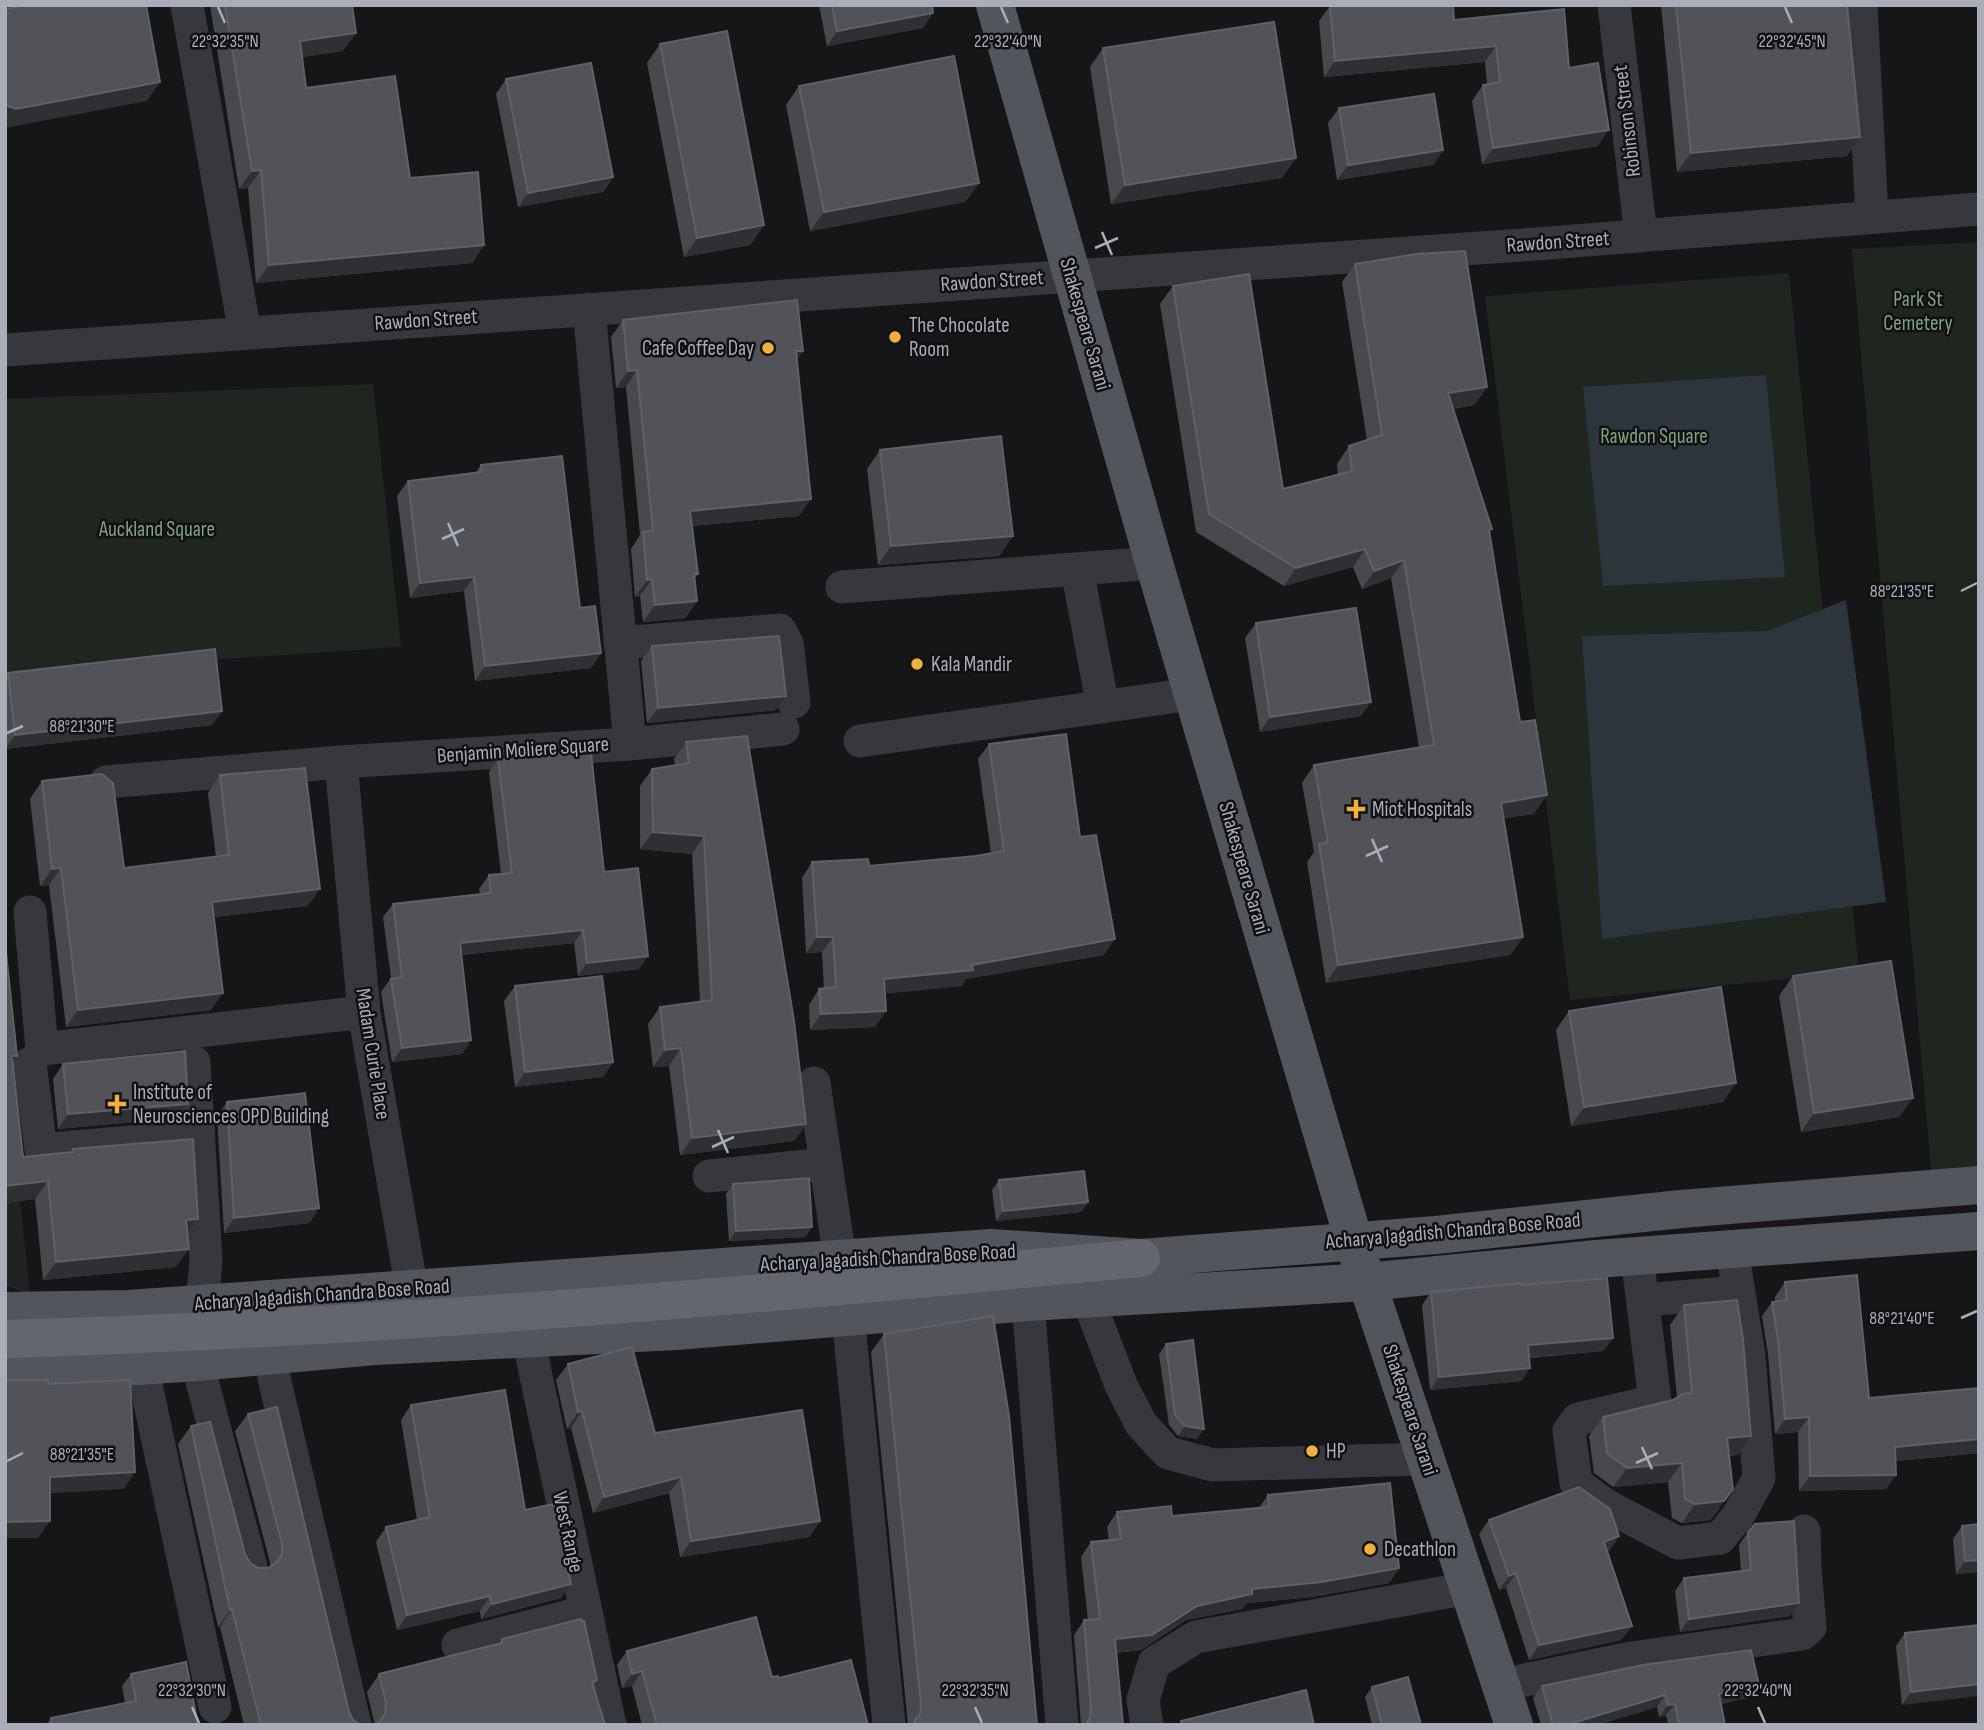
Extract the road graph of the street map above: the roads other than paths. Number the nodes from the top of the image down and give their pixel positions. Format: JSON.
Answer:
{"nodes":[{"id":1,"x":187,"y":5,"type":"edge"},
{"id":2,"x":995,"y":5,"type":"edge"},
{"id":3,"x":1614,"y":5,"type":"edge"},
{"id":4,"x":1861,"y":5,"type":"edge"},
{"id":5,"x":1979,"y":209,"type":"edge"},
{"id":6,"x":1872,"y":217,"type":"junction"},
{"id":7,"x":1641,"y":236,"type":"junction"},
{"id":8,"x":1071,"y":276,"type":"junction"},
{"id":9,"x":589,"y":309,"type":"junction"},
{"id":10,"x":246,"y":333,"type":"junction"},
{"id":11,"x":5,"y":350,"type":"edge"},
{"id":12,"x":1154,"y":562,"type":"junction"},
{"id":13,"x":1077,"y":569,"type":"junction"},
{"id":14,"x":842,"y":587,"type":"dead end"},
{"id":15,"x":621,"y":643,"type":"junction"},
{"id":16,"x":1192,"y":694,"type":"junction"},
{"id":17,"x":1103,"y":707,"type":"junction"},
{"id":18,"x":860,"y":741,"type":"dead end"},
{"id":19,"x":630,"y":744,"type":"junction"},
{"id":20,"x":341,"y":762,"type":"junction"},
{"id":21,"x":106,"y":782,"type":"edge"},
{"id":22,"x":30,"y":912,"type":"dead end"},
{"id":23,"x":364,"y":1012,"type":"junction"},
{"id":24,"x":30,"y":1062,"type":"dead end"},
{"id":25,"x":194,"y":1062,"type":"dead end"},
{"id":26,"x":814,"y":1083,"type":"dead end"},
{"id":27,"x":198,"y":1136,"type":"junction"},
{"id":28,"x":825,"y":1164,"type":"junction"},
{"id":29,"x":709,"y":1175,"type":"dead end"},
{"id":30,"x":1979,"y":1185,"type":"edge"},
{"id":31,"x":1979,"y":1231,"type":"edge"},
{"id":32,"x":1354,"y":1241,"type":"junction"},
{"id":33,"x":1732,"y":1249,"type":"junction"},
{"id":34,"x":1637,"y":1256,"type":"junction"},
{"id":35,"x":1141,"y":1258,"type":"junction"},
{"id":36,"x":840,"y":1259,"type":"junction"},
{"id":37,"x":1367,"y":1282,"type":"junction"},
{"id":38,"x":412,"y":1289,"type":"junction"},
{"id":39,"x":1739,"y":1292,"type":"junction"},
{"id":40,"x":1088,"y":1298,"type":"junction"},
{"id":41,"x":1643,"y":1300,"type":"junction"},
{"id":42,"x":1028,"y":1301,"type":"junction"},
{"id":43,"x":202,"y":1304,"type":"junction"},
{"id":44,"x":5,"y":1311,"type":"edge"},
{"id":45,"x":848,"y":1316,"type":"junction"},
{"id":46,"x":528,"y":1338,"type":"junction"},
{"id":47,"x":5,"y":1339,"type":"edge"},
{"id":48,"x":420,"y":1344,"type":"junction"},
{"id":49,"x":269,"y":1356,"type":"junction"},
{"id":50,"x":197,"y":1362,"type":"junction"},
{"id":51,"x":142,"y":1366,"type":"junction"},
{"id":52,"x":5,"y":1372,"type":"edge"},
{"id":53,"x":1426,"y":1459,"type":"junction"},
{"id":54,"x":1804,"y":1531,"type":"dead end"},
{"id":55,"x":251,"y":1567,"type":"edge"},
{"id":56,"x":1469,"y":1588,"type":"junction"},
{"id":57,"x":586,"y":1612,"type":"junction"},
{"id":58,"x":458,"y":1645,"type":"dead end"},
{"id":59,"x":1501,"y":1685,"type":"junction"},
{"id":60,"x":215,"y":1707,"type":"dead end"},
{"id":61,"x":355,"y":1725,"type":"edge"},
{"id":62,"x":610,"y":1725,"type":"edge"},
{"id":63,"x":889,"y":1725,"type":"edge"},
{"id":64,"x":1062,"y":1725,"type":"edge"},
{"id":65,"x":1147,"y":1725,"type":"edge"},
{"id":66,"x":1514,"y":1725,"type":"edge"}],
"edges":[{"from":1,"to":10,"type":"street"},
{"from":2,"to":8,"type":"main road","name":"Shakespeare Sarani"},
{"from":3,"to":7,"type":"street","name":"Robinson Street"},
{"from":4,"to":6,"type":"street"},
{"from":5,"to":6,"type":"street","name":"Rawdon Street"},
{"from":6,"to":7,"type":"street","name":"Rawdon Street"},
{"from":7,"to":8,"type":"street","name":"Rawdon Street"},
{"from":8,"to":9,"type":"street","name":"Rawdon Street"},
{"from":8,"to":12,"type":"main road","name":"Shakespeare Sarani"},
{"from":9,"to":10,"type":"street","name":"Rawdon Street"},
{"from":9,"to":15,"type":"street","name":"Benjamin Moliere Square"},
{"from":10,"to":11,"type":"street","name":"Rawdon Street"},
{"from":12,"to":13,"type":"street"},
{"from":12,"to":16,"type":"main road","name":"Shakespeare Sarani"},
{"from":13,"to":14,"type":"street"},
{"from":13,"to":17,"type":"street"},
{"from":15,"to":19,"type":"street","name":"Benjamin Moliere Square"},
{"from":15,"to":19,"type":"street"},
{"from":16,"to":17,"type":"street"},
{"from":16,"to":32,"type":"main road","name":"Shakespeare Sarani"},
{"from":17,"to":18,"type":"street"},
{"from":19,"to":20,"type":"street","name":"Benjamin Moliere Square"},
{"from":20,"to":21,"type":"street","name":"Benjamin Moliere Square"},
{"from":20,"to":23,"type":"street","name":"Madam Curie Place"},
{"from":22,"to":23,"type":"street"},
{"from":23,"to":38,"type":"street","name":"Madam Curie Place"},
{"from":24,"to":27,"type":"street"},
{"from":25,"to":27,"type":"street"},
{"from":26,"to":28,"type":"street"},
{"from":27,"to":43,"type":"street"},
{"from":28,"to":29,"type":"street"},
{"from":28,"to":36,"type":"street"},
{"from":30,"to":32,"type":"main road","name":"Acharya Jagadish Chandra Bose Road"},
{"from":31,"to":33,"type":"main road","name":"Acharya Jagadish Chandra Bose Road"},
{"from":32,"to":35,"type":"main road","name":"Acharya Jagadish Chandra Bose Road"},
{"from":32,"to":37,"type":"main road","name":"Shakespeare Sarani"},
{"from":33,"to":34,"type":"main road","name":"Acharya Jagadish Chandra Bose Road"},
{"from":33,"to":39,"type":"street"},
{"from":34,"to":37,"type":"main road","name":"Acharya Jagadish Chandra Bose Road"},
{"from":34,"to":41,"type":"street"},
{"from":35,"to":36,"type":"main road","name":"Acharya Jagadish Chandra Bose Road"},
{"from":35,"to":47,"type":"highway","bridge":true},
{"from":36,"to":38,"type":"main road","name":"Acharya Jagadish Chandra Bose Road"},
{"from":37,"to":40,"type":"main road","name":"Acharya Jagadish Chandra Bose Road"},
{"from":37,"to":53,"type":"main road","name":"Shakespeare Sarani"},
{"from":38,"to":43,"type":"main road","name":"Acharya Jagadish Chandra Bose Road"},
{"from":38,"to":48,"type":"street","name":"Madam Curie Place"},
{"from":39,"to":41,"type":"street"},
{"from":39,"to":41,"type":"street"},
{"from":40,"to":42,"type":"main road","name":"Acharya Jagadish Chandra Bose Road"},
{"from":40,"to":53,"type":"street"},
{"from":42,"to":45,"type":"main road","name":"Acharya Jagadish Chandra Bose Road"},
{"from":42,"to":64,"type":"street"},
{"from":43,"to":44,"type":"main road","name":"Acharya Jagadish Chandra Bose Road"},
{"from":45,"to":46,"type":"main road","name":"Acharya Jagadish Chandra Bose Road"},
{"from":45,"to":63,"type":"street"},
{"from":46,"to":48,"type":"main road","name":"Acharya Jagadish Chandra Bose Road"},
{"from":46,"to":57,"type":"street","name":"West Range"},
{"from":48,"to":49,"type":"main road","name":"Acharya Jagadish Chandra Bose Road"},
{"from":49,"to":50,"type":"main road","name":"Acharya Jagadish Chandra Bose Road"},
{"from":49,"to":61,"type":"street"},
{"from":50,"to":51,"type":"main road","name":"Acharya Jagadish Chandra Bose Road"},
{"from":50,"to":55,"type":"street"},
{"from":51,"to":52,"type":"main road","name":"Acharya Jagadish Chandra Bose Road"},
{"from":51,"to":60,"type":"street"},
{"from":53,"to":56,"type":"main road","name":"Shakespeare Sarani"},
{"from":54,"to":59,"type":"street"},
{"from":56,"to":59,"type":"main road","name":"Shakespeare Sarani"},
{"from":56,"to":65,"type":"street"},
{"from":57,"to":58,"type":"street"},
{"from":57,"to":62,"type":"street","name":"West Range"},
{"from":59,"to":66,"type":"main road","name":"Shakespeare Sarani"}]}
